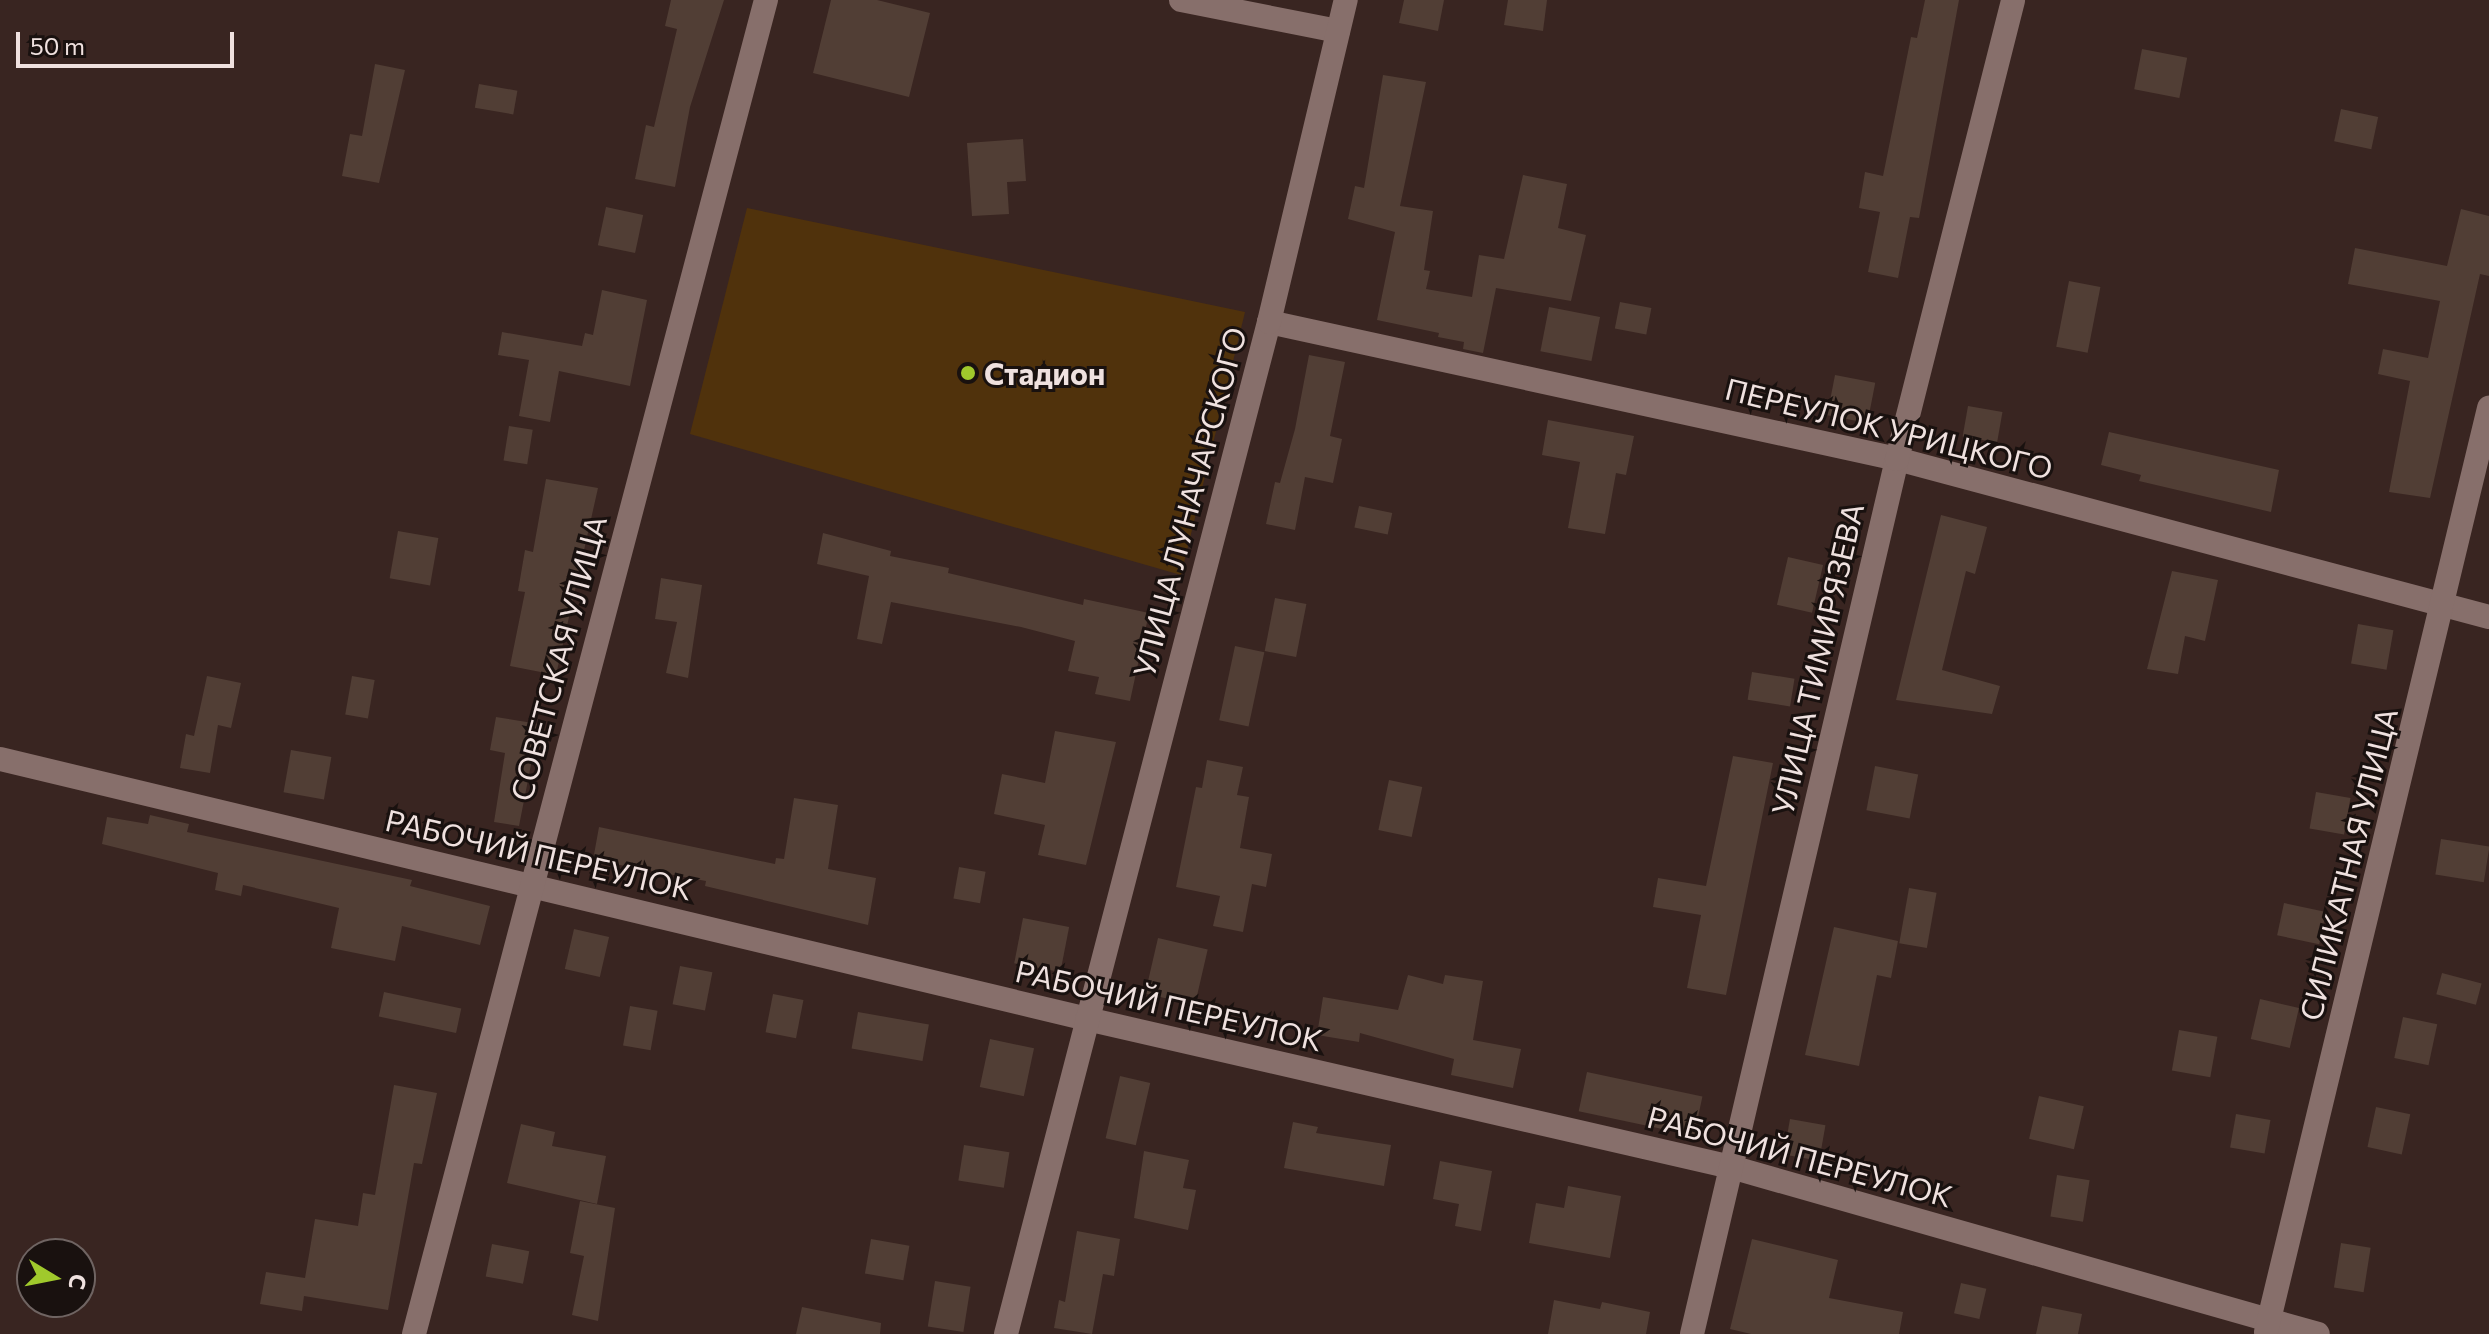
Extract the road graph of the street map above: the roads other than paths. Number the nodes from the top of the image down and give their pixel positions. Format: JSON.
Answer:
{"nodes":[{"id":1,"x":766,"y":0,"type":"edge"},
{"id":2,"x":1181,"y":0,"type":"edge"},
{"id":3,"x":1346,"y":0,"type":"edge"},
{"id":4,"x":2013,"y":0,"type":"edge"},
{"id":5,"x":1338,"y":31,"type":"junction"},
{"id":6,"x":1269,"y":322,"type":"junction"},
{"id":7,"x":2489,"y":408,"type":"edge"},
{"id":8,"x":1897,"y":459,"type":"junction"},
{"id":9,"x":2444,"y":606,"type":"junction"},
{"id":10,"x":2489,"y":617,"type":"edge"},
{"id":11,"x":0,"y":759,"type":"edge"},
{"id":12,"x":531,"y":885,"type":"junction"},
{"id":13,"x":1087,"y":1019,"type":"junction"},
{"id":14,"x":1731,"y":1167,"type":"junction"},
{"id":15,"x":2268,"y":1326,"type":"edge"},
{"id":16,"x":414,"y":1334,"type":"edge"},
{"id":17,"x":1006,"y":1334,"type":"edge"},
{"id":18,"x":1692,"y":1334,"type":"edge"},
{"id":19,"x":2318,"y":1334,"type":"edge"}],
"edges":[{"from":1,"to":12,"type":"street","name":"СОВЕТСКАЯ УЛИЦА"},
{"from":2,"to":5,"type":"street"},
{"from":3,"to":5,"type":"street","name":"УЛИЦА ЛУНАЧАРСКОГО"},
{"from":4,"to":8,"type":"street","name":"УЛИЦА ТИМИРЯЗЕВА"},
{"from":5,"to":6,"type":"street","name":"УЛИЦА ЛУНАЧАРСКОГО"},
{"from":6,"to":8,"type":"street","name":"ПЕРЕУЛОК УРИЦКОГО"},
{"from":6,"to":13,"type":"street","name":"УЛИЦА ЛУНАЧАРСКОГО"},
{"from":7,"to":9,"type":"street","name":"СИЛИКАТНАЯ УЛИЦА"},
{"from":8,"to":9,"type":"street","name":"ПЕРЕУЛОК УРИЦКОГО"},
{"from":8,"to":14,"type":"street","name":"УЛИЦА ТИМИРЯЗЕВА"},
{"from":9,"to":10,"type":"street","name":"ПЕРЕУЛОК УРИЦКОГО"},
{"from":9,"to":15,"type":"street","name":"СИЛИКАТНАЯ УЛИЦА"},
{"from":11,"to":12,"type":"street","name":"РАБОЧИЙ ПЕРЕУЛОК"},
{"from":12,"to":13,"type":"street","name":"РАБОЧИЙ ПЕРЕУЛОК"},
{"from":12,"to":16,"type":"street","name":"СОВЕТСКАЯ УЛИЦА"},
{"from":13,"to":14,"type":"street","name":"РАБОЧИЙ ПЕРЕУЛОК"},
{"from":13,"to":17,"type":"street","name":"УЛИЦА ЛУНАЧАРСКОГО"},
{"from":14,"to":15,"type":"street","name":"РАБОЧИЙ ПЕРЕУЛОК"},
{"from":14,"to":18,"type":"street","name":"УЛИЦА ТИМИРЯЗЕВА"},
{"from":15,"to":19,"type":"street","name":"РАБОЧИЙ ПЕРЕУЛОК"}]}
